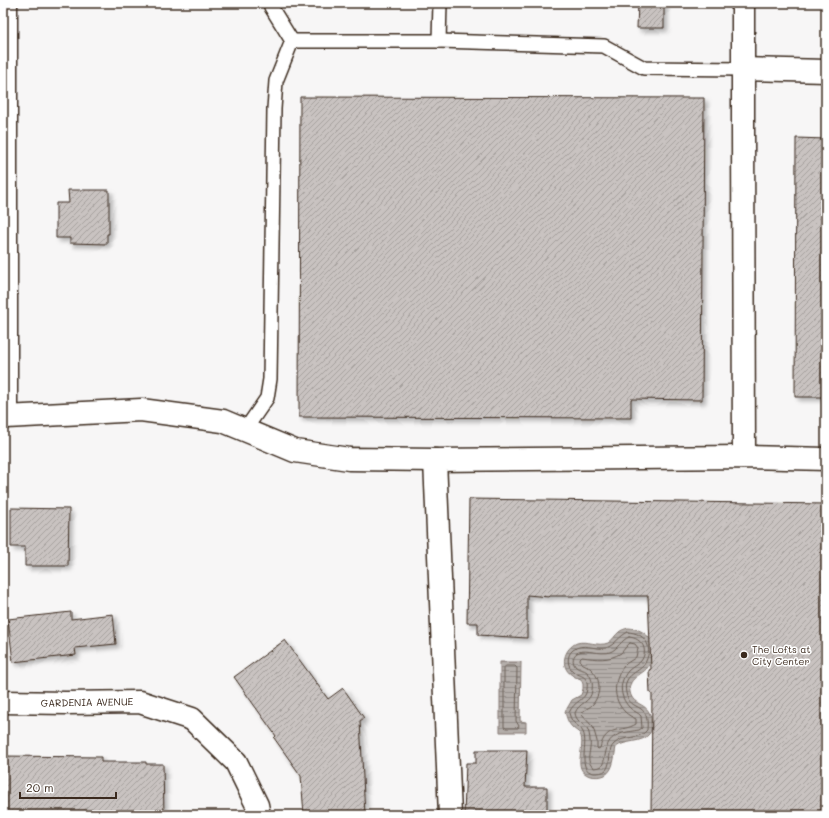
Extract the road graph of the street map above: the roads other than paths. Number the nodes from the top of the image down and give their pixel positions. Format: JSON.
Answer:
{"nodes":[{"id":1,"x":6,"y":3,"type":"edge"},
{"id":2,"x":271,"y":3,"type":"edge"},
{"id":3,"x":440,"y":3,"type":"edge"},
{"id":4,"x":743,"y":3,"type":"edge"},
{"id":5,"x":292,"y":41,"type":"junction"},
{"id":6,"x":439,"y":41,"type":"junction"},
{"id":7,"x":742,"y":69,"type":"junction"},
{"id":8,"x":826,"y":71,"type":"edge"},
{"id":9,"x":4,"y":419,"type":"edge"},
{"id":10,"x":245,"y":430,"type":"junction"},
{"id":11,"x":744,"y":457,"type":"junction"},
{"id":12,"x":826,"y":459,"type":"edge"},
{"id":13,"x":434,"y":460,"type":"junction"},
{"id":14,"x":3,"y":702,"type":"edge"},
{"id":15,"x":259,"y":815,"type":"edge"},
{"id":16,"x":450,"y":815,"type":"edge"}],
"edges":[{"from":1,"to":9,"type":"street"},
{"from":2,"to":5,"type":"lane"},
{"from":3,"to":6,"type":"lane"},
{"from":4,"to":7,"type":"street"},
{"from":5,"to":6,"type":"lane"},
{"from":5,"to":10,"type":"lane"},
{"from":6,"to":7,"type":"lane"},
{"from":7,"to":8,"type":"street"},
{"from":7,"to":11,"type":"street"},
{"from":9,"to":10,"type":"street"},
{"from":10,"to":13,"type":"street"},
{"from":11,"to":12,"type":"street"},
{"from":11,"to":13,"type":"street"},
{"from":13,"to":16,"type":"street"},
{"from":14,"to":15,"type":"street","name":"GARDENIA AVENUE"}]}
